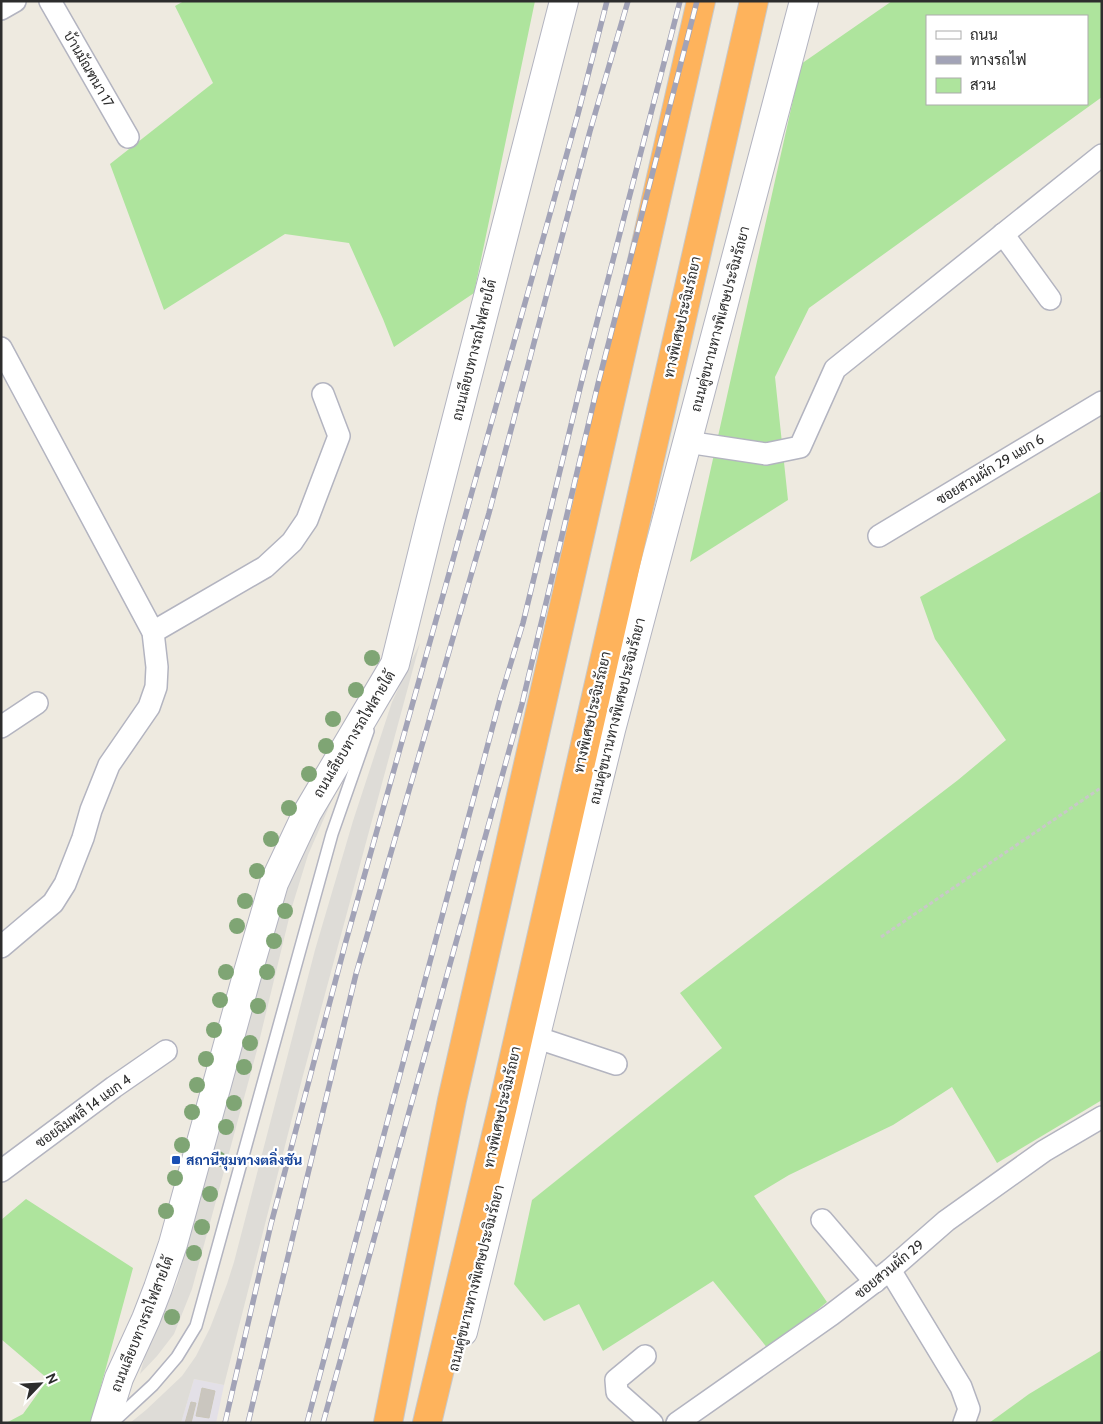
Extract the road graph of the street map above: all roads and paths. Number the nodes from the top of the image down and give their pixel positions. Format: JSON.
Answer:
{"nodes":[{"id":1,"x":14,"y":1,"type":"edge"},
{"id":2,"x":50,"y":1,"type":"edge"},
{"id":3,"x":564,"y":1,"type":"edge"},
{"id":4,"x":701,"y":1,"type":"edge"},
{"id":5,"x":754,"y":1,"type":"edge"},
{"id":6,"x":804,"y":1,"type":"edge"},
{"id":7,"x":1,"y":9,"type":"edge"},
{"id":8,"x":128,"y":137,"type":"dead end"},
{"id":9,"x":1102,"y":154,"type":"edge"},
{"id":10,"x":1003,"y":234,"type":"junction"},
{"id":11,"x":1050,"y":298,"type":"dead end"},
{"id":12,"x":1,"y":348,"type":"edge"},
{"id":13,"x":323,"y":394,"type":"dead end"},
{"id":14,"x":1102,"y":402,"type":"edge"},
{"id":15,"x":687,"y":442,"type":"junction"},
{"id":16,"x":879,"y":536,"type":"dead end"},
{"id":17,"x":153,"y":632,"type":"junction"},
{"id":18,"x":395,"y":664,"type":"junction"},
{"id":19,"x":37,"y":703,"type":"dead end"},
{"id":20,"x":1,"y":727,"type":"edge"},
{"id":21,"x":1102,"y":787,"type":"edge"},
{"id":22,"x":882,"y":937,"type":"dead end"},
{"id":23,"x":1,"y":947,"type":"edge"},
{"id":24,"x":535,"y":1037,"type":"junction"},
{"id":25,"x":166,"y":1052,"type":"dead end"},
{"id":26,"x":616,"y":1064,"type":"dead end"},
{"id":27,"x":1102,"y":1117,"type":"edge"},
{"id":28,"x":1,"y":1171,"type":"edge"},
{"id":29,"x":822,"y":1220,"type":"dead end"},
{"id":30,"x":882,"y":1276,"type":"junction"},
{"id":31,"x":646,"y":1356,"type":"dead end"},
{"id":32,"x":105,"y":1423,"type":"edge"},
{"id":33,"x":112,"y":1423,"type":"edge"},
{"id":34,"x":388,"y":1423,"type":"edge"},
{"id":35,"x":427,"y":1423,"type":"edge"},
{"id":36,"x":440,"y":1423,"type":"edge"},
{"id":37,"x":652,"y":1423,"type":"edge"},
{"id":38,"x":677,"y":1423,"type":"edge"},
{"id":39,"x":964,"y":1423,"type":"edge"}],
"edges":[{"from":1,"to":7,"type":"street"},
{"from":2,"to":8,"type":"street","name":"บ้านมัณฑนา 17"},
{"from":3,"to":18,"type":"main road","name":"ถนนเลียบทางรถไฟสายใต้"},
{"from":4,"to":34,"type":"highway"},
{"from":5,"to":35,"type":"highway","name":"ทางพิเศษประจิมรัถยา"},
{"from":6,"to":15,"type":"main road","name":"ถนนคู่ขนานทางพิเศษประจิมรัถยา"},
{"from":9,"to":10,"type":"street"},
{"from":10,"to":11,"type":"street"},
{"from":10,"to":15,"type":"street"},
{"from":12,"to":17,"type":"street"},
{"from":13,"to":17,"type":"street"},
{"from":14,"to":16,"type":"street","name":"ซอยสวนผัก 29 แยก 6"},
{"from":15,"to":24,"type":"main road","name":"ถนนคู่ขนานทางพิเศษประจิมรัถยา"},
{"from":17,"to":23,"type":"street"},
{"from":18,"to":32,"type":"main road","name":"ถนนเลียบทางรถไฟสายใต้"},
{"from":18,"to":33,"type":"lane"},
{"from":19,"to":20,"type":"street"},
{"from":21,"to":22,"type":"path"},
{"from":24,"to":26,"type":"street"},
{"from":24,"to":36,"type":"main road","name":"ถนนคู่ขนานทางพิเศษประจิมรัถยา"},
{"from":25,"to":28,"type":"street","name":"ซอยฉิมพลี 14 แยก 4"},
{"from":27,"to":30,"type":"street","name":"ซอยสวนผัก 29"},
{"from":29,"to":30,"type":"street"},
{"from":30,"to":38,"type":"street","name":"ซอยสวนผัก 29"},
{"from":30,"to":39,"type":"street"},
{"from":31,"to":37,"type":"street"}]}
